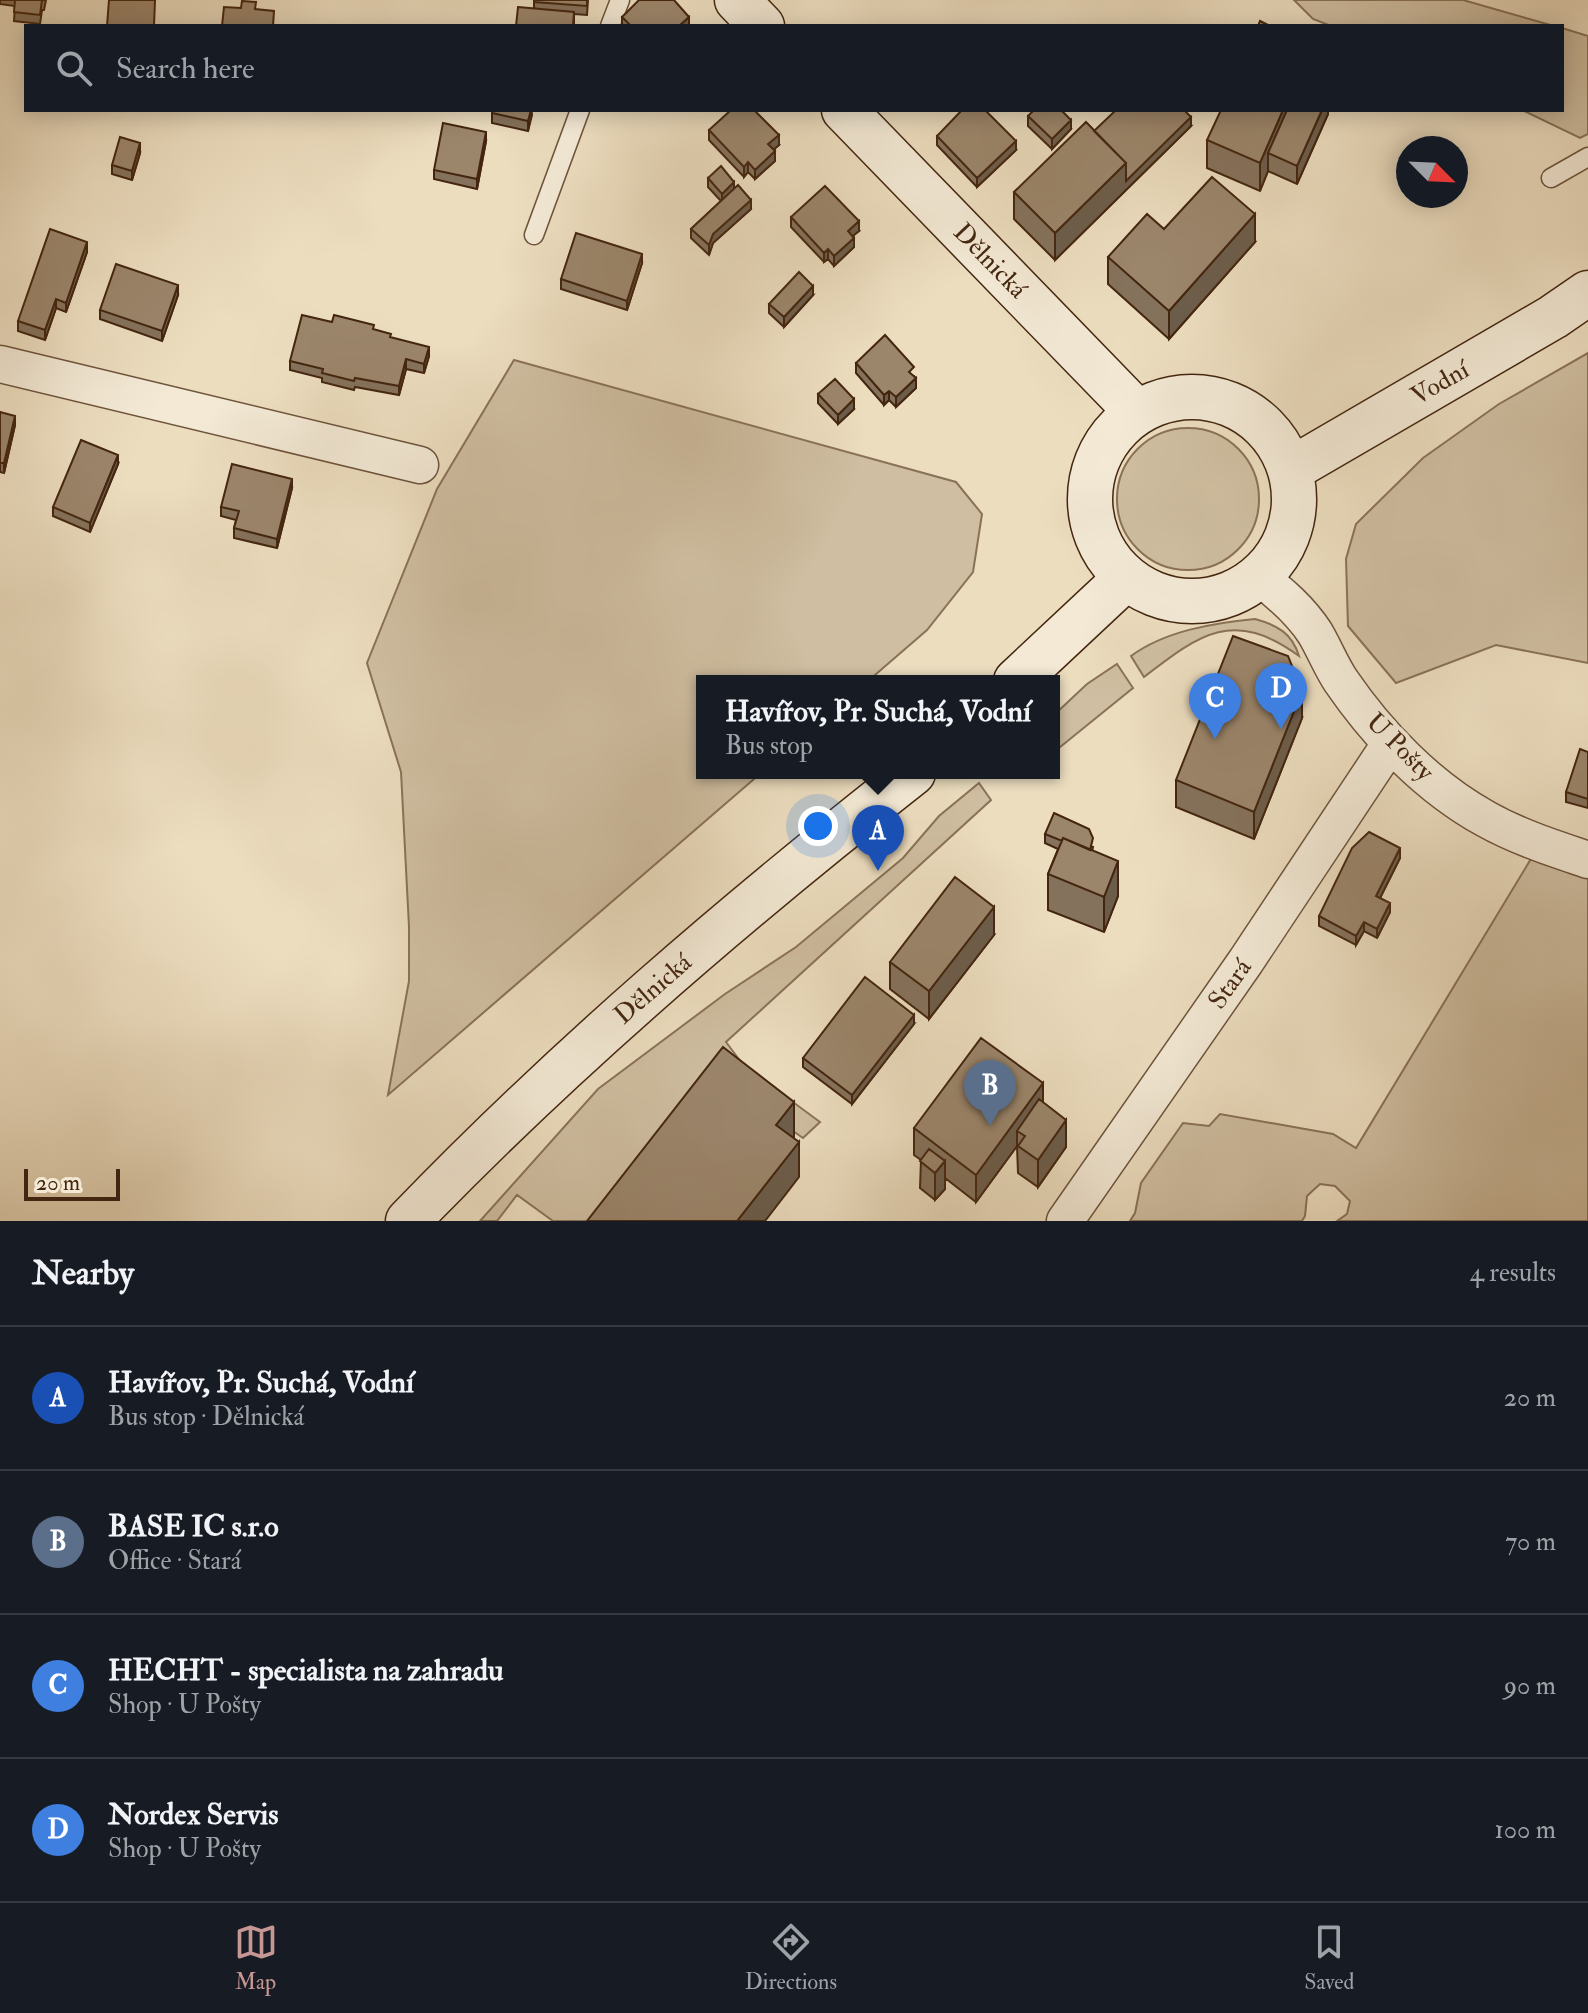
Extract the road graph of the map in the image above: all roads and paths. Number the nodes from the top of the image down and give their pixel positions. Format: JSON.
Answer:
{"nodes":[{"id":1,"x":620,"y":0,"type":"edge"},
{"id":2,"x":737,"y":0,"type":"edge"},
{"id":3,"x":611,"y":24,"type":"edge"},
{"id":4,"x":760,"y":24,"type":"edge"},
{"id":5,"x":579,"y":112,"type":"edge"},
{"id":6,"x":846,"y":112,"type":"edge"},
{"id":7,"x":1588,"y":157,"type":"edge"},
{"id":8,"x":1551,"y":178,"type":"dead end"},
{"id":9,"x":534,"y":235,"type":"dead end"},
{"id":10,"x":1588,"y":293,"type":"edge"},
{"id":11,"x":0,"y":364,"type":"edge"},
{"id":12,"x":1137,"y":412,"type":"junction"},
{"id":13,"x":420,"y":465,"type":"dead end"},
{"id":14,"x":1290,"y":470,"type":"junction"},
{"id":15,"x":1259,"y":577,"type":"junction"},
{"id":16,"x":1126,"y":578,"type":"junction"},
{"id":17,"x":1022,"y":675,"type":"edge"},
{"id":18,"x":1390,"y":744,"type":"junction"},
{"id":19,"x":905,"y":779,"type":"edge"},
{"id":20,"x":1588,"y":860,"type":"edge"},
{"id":21,"x":408,"y":1221,"type":"edge"},
{"id":22,"x":1065,"y":1221,"type":"edge"}],
"edges":[{"from":1,"to":3,"type":"lane"},
{"from":2,"to":4,"type":"main road"},
{"from":5,"to":9,"type":"lane"},
{"from":6,"to":12,"type":"main road","name":"Dělnická"},
{"from":7,"to":8,"type":"lane"},
{"from":10,"to":14,"type":"main road","name":"Vodní"},
{"from":11,"to":13,"type":"street"},
{"from":12,"to":14,"type":"main road"},
{"from":12,"to":16,"type":"main road"},
{"from":14,"to":15,"type":"main road"},
{"from":15,"to":16,"type":"main road"},
{"from":15,"to":18,"type":"street","name":"U Pošty"},
{"from":16,"to":17,"type":"main road"},
{"from":18,"to":20,"type":"street","name":"U Pošty"},
{"from":18,"to":22,"type":"street","name":"Stará"},
{"from":19,"to":21,"type":"main road","name":"Dělnická"}]}
